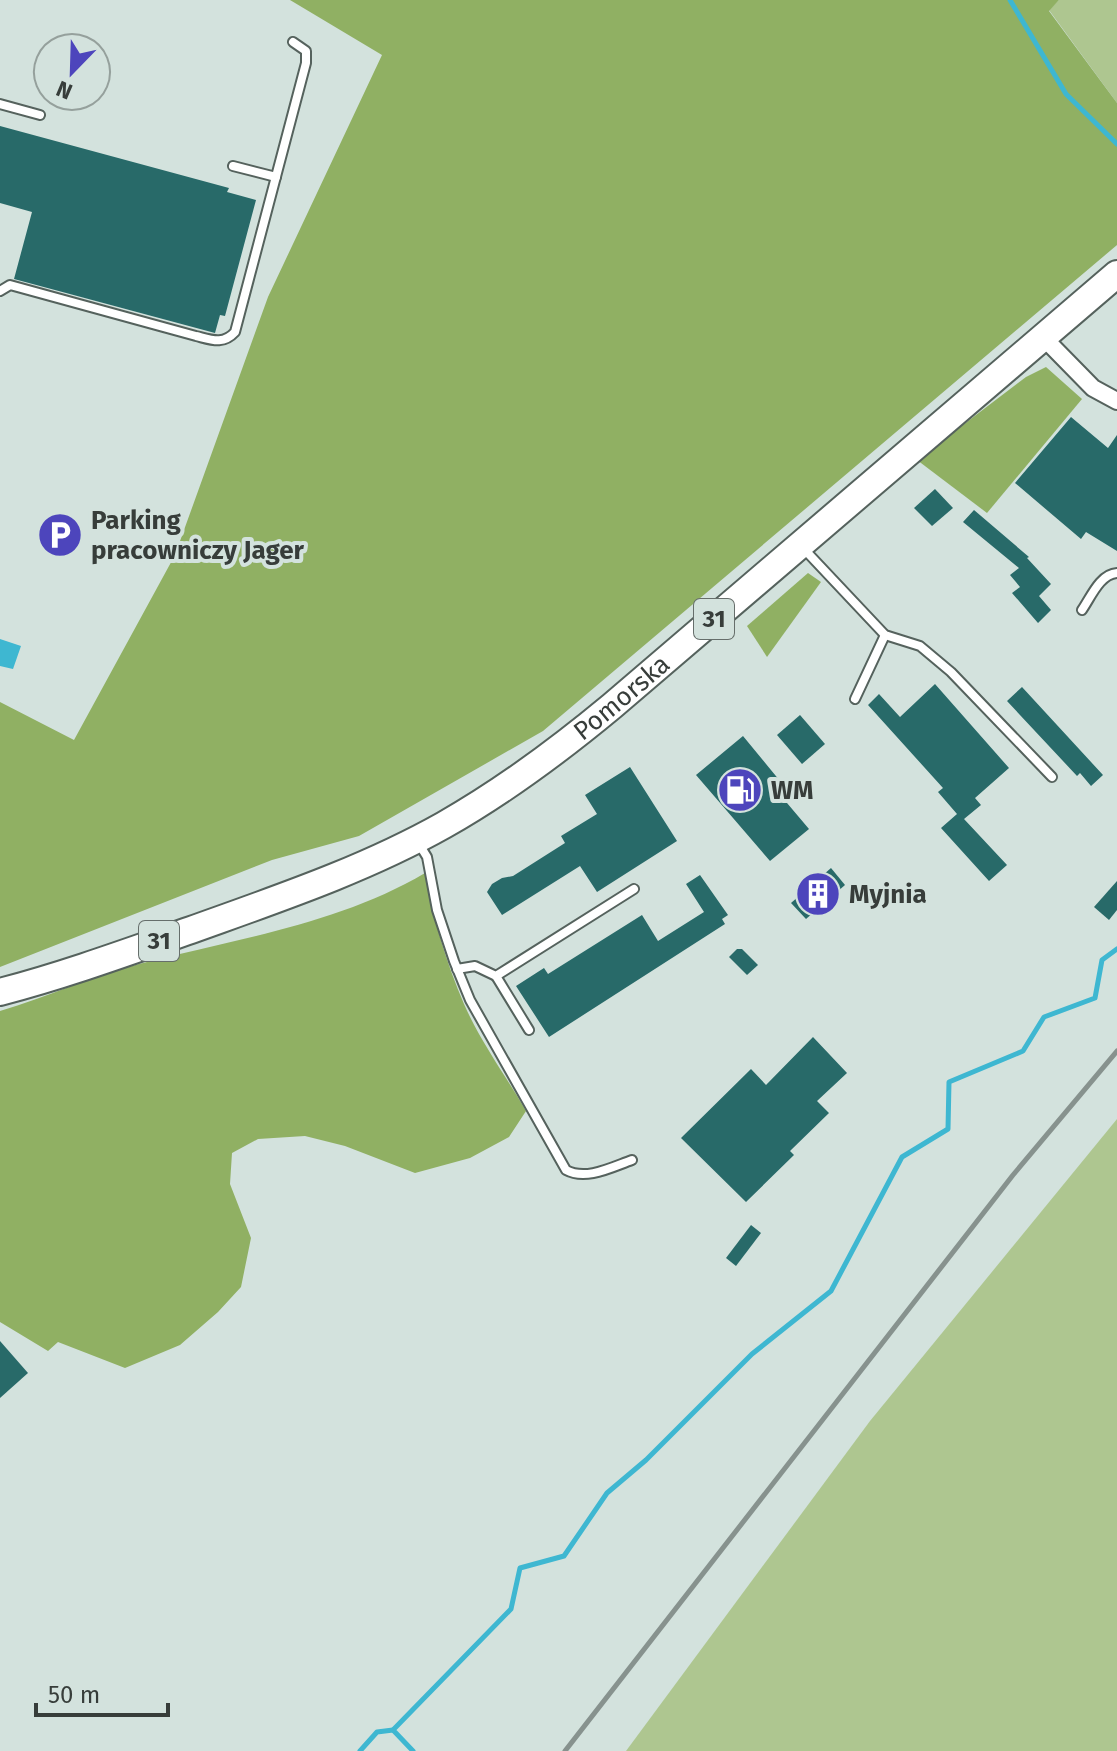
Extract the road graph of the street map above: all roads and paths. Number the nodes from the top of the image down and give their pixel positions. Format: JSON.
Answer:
{"nodes":[{"id":1,"x":293,"y":42,"type":"dead end"},
{"id":2,"x":0,"y":104,"type":"edge"},
{"id":3,"x":40,"y":115,"type":"dead end"},
{"id":4,"x":233,"y":166,"type":"dead end"},
{"id":5,"x":276,"y":177,"type":"junction"},
{"id":6,"x":1117,"y":274,"type":"edge"},
{"id":7,"x":0,"y":291,"type":"edge"},
{"id":8,"x":1044,"y":338,"type":"junction"},
{"id":9,"x":1117,"y":401,"type":"edge"},
{"id":10,"x":800,"y":545,"type":"junction"},
{"id":11,"x":1117,"y":573,"type":"edge"},
{"id":12,"x":1082,"y":610,"type":"dead end"},
{"id":13,"x":885,"y":635,"type":"junction"},
{"id":14,"x":855,"y":699,"type":"dead end"},
{"id":15,"x":1052,"y":777,"type":"dead end"},
{"id":16,"x":416,"y":840,"type":"junction"},
{"id":17,"x":634,"y":889,"type":"dead end"},
{"id":18,"x":457,"y":969,"type":"junction"},
{"id":19,"x":496,"y":976,"type":"junction"},
{"id":20,"x":49,"y":980,"type":"junction"},
{"id":21,"x":0,"y":992,"type":"edge"},
{"id":22,"x":0,"y":1002,"type":"edge"},
{"id":23,"x":529,"y":1030,"type":"dead end"},
{"id":24,"x":632,"y":1160,"type":"dead end"}],
"edges":[{"from":1,"to":5,"type":"lane"},
{"from":2,"to":3,"type":"lane"},
{"from":4,"to":5,"type":"lane"},
{"from":5,"to":7,"type":"lane"},
{"from":6,"to":8,"type":"main road","name":"Pomorska","number":"31"},
{"from":8,"to":9,"type":"street"},
{"from":8,"to":10,"type":"main road","name":"Pomorska","number":"31"},
{"from":10,"to":13,"type":"lane"},
{"from":10,"to":16,"type":"main road","name":"Pomorska","number":"31"},
{"from":11,"to":12,"type":"lane"},
{"from":13,"to":14,"type":"lane"},
{"from":13,"to":15,"type":"lane"},
{"from":16,"to":18,"type":"lane"},
{"from":16,"to":20,"type":"main road","name":"Pomorska","number":"31"},
{"from":17,"to":19,"type":"lane"},
{"from":18,"to":19,"type":"lane"},
{"from":18,"to":24,"type":"lane"},
{"from":19,"to":23,"type":"lane"},
{"from":20,"to":21,"type":"main road","number":"31"},
{"from":20,"to":22,"type":"main road","number":"31"}]}
